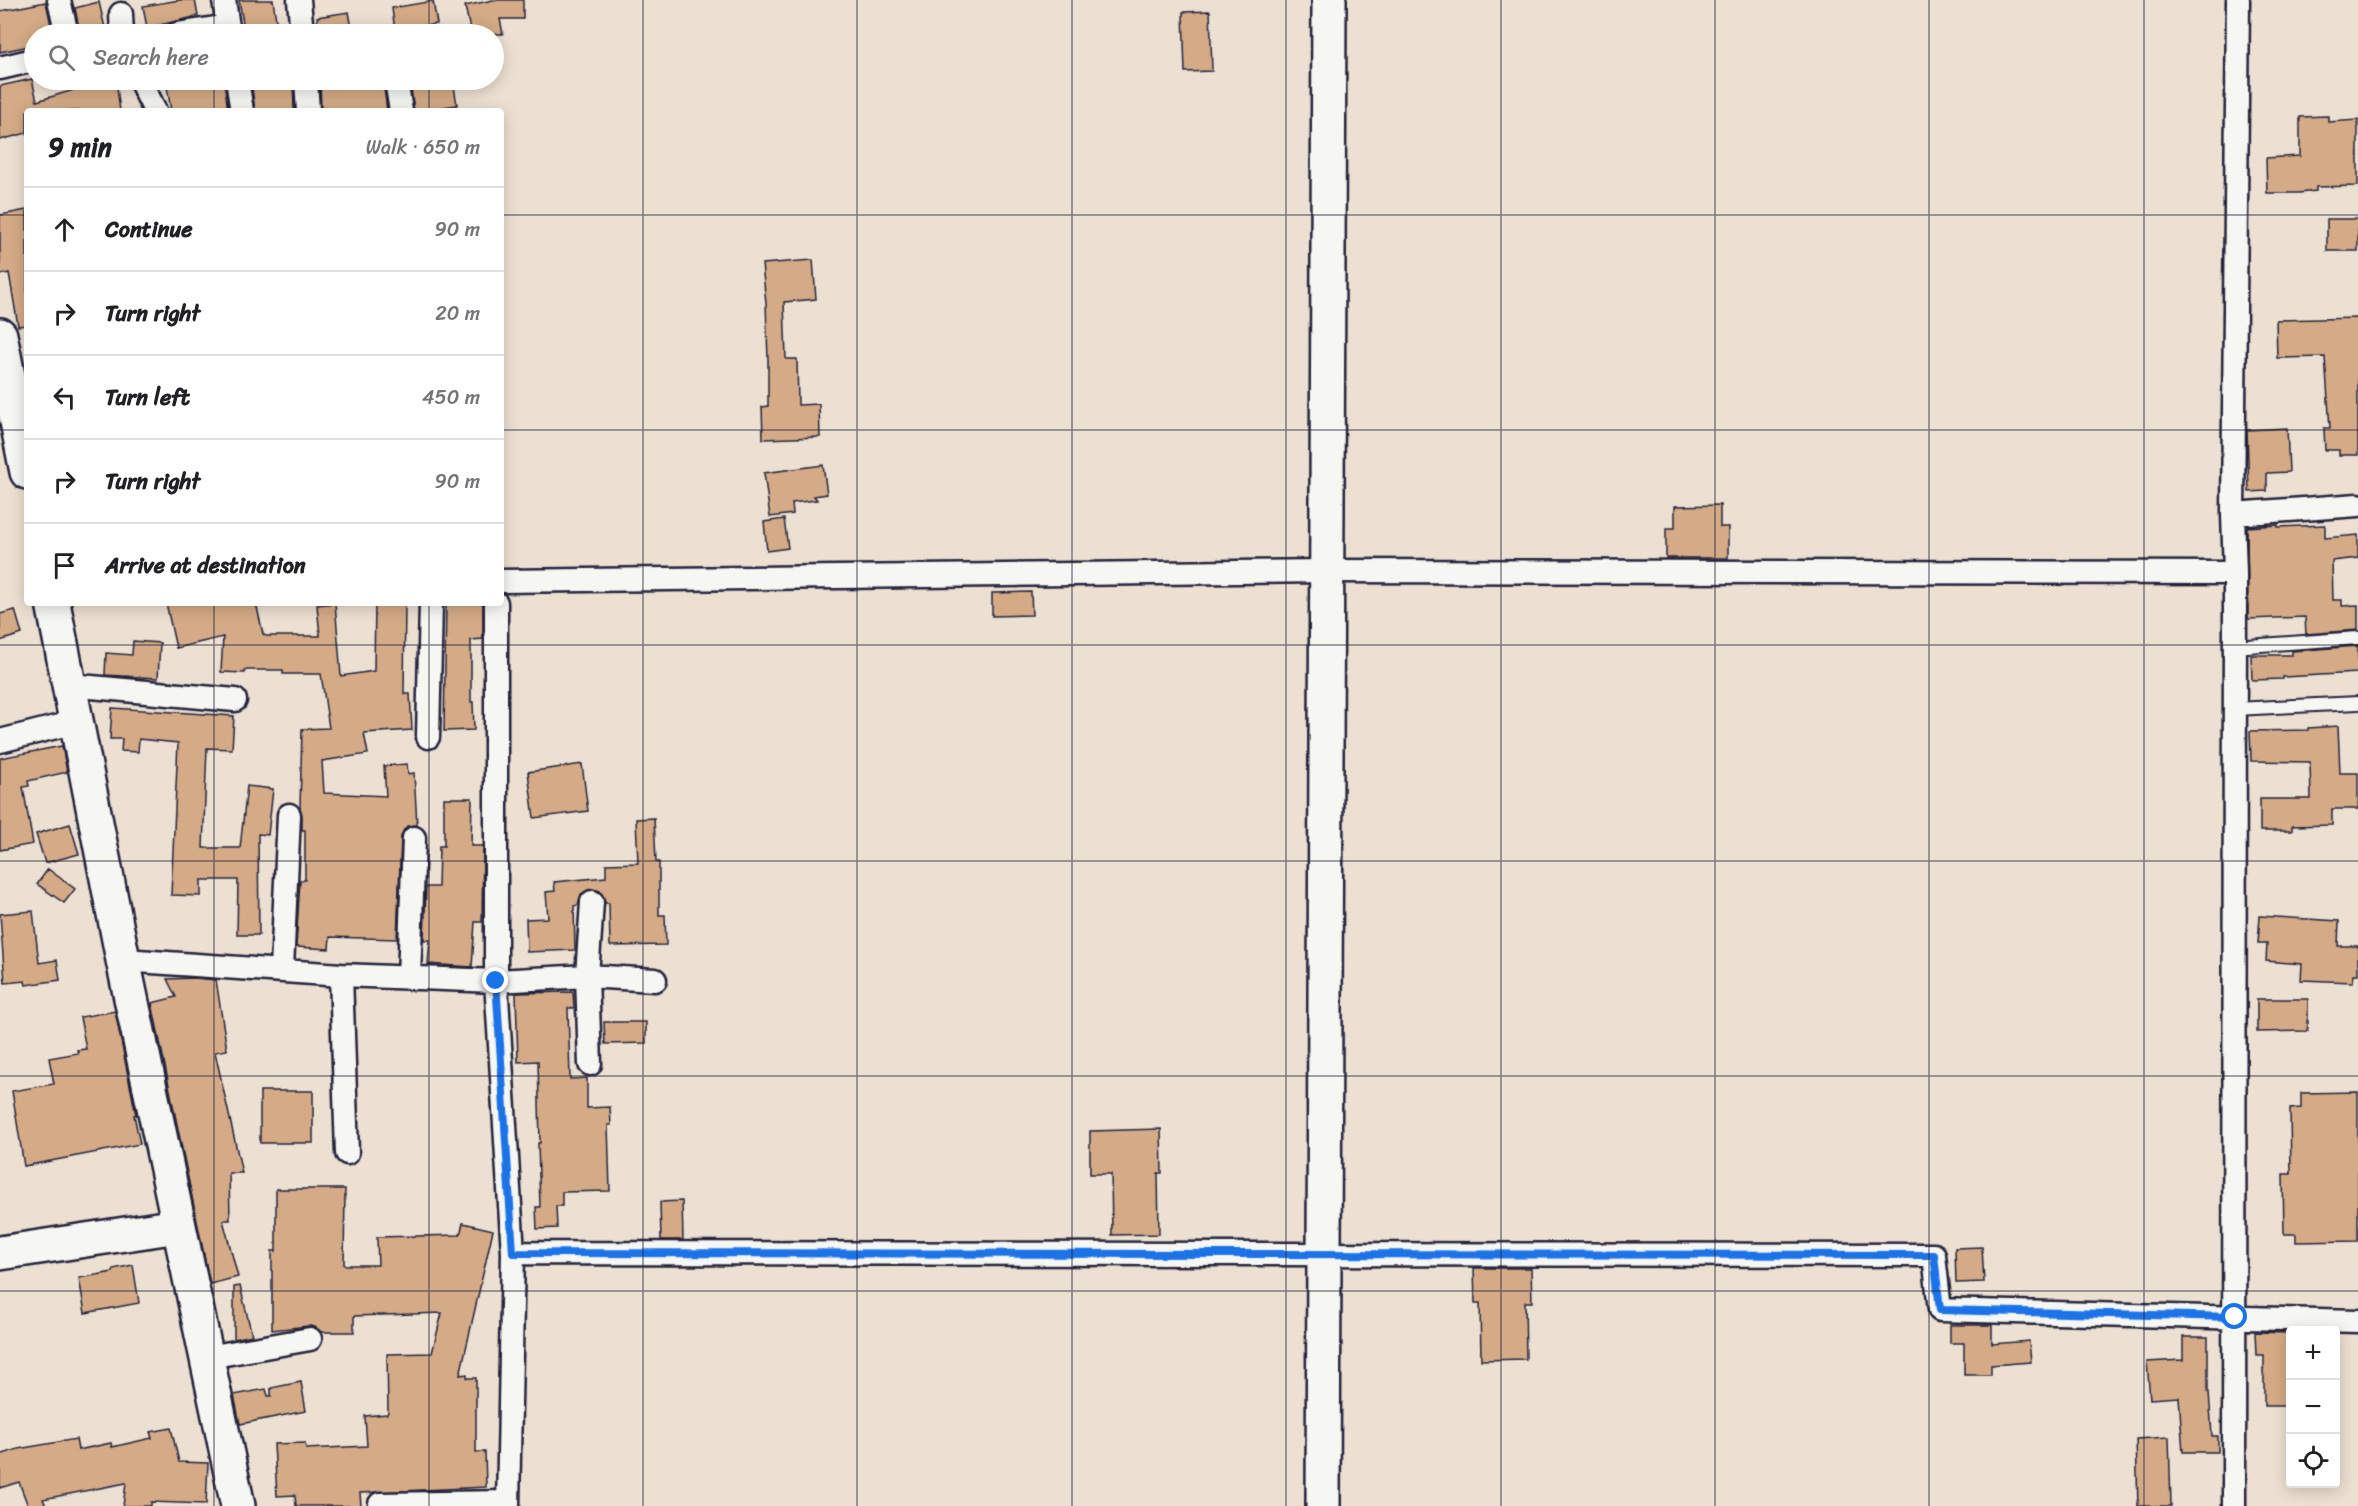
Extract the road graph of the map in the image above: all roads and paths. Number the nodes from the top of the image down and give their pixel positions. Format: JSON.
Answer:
{"nodes":[{"id":1,"x":59,"y":0,"type":"edge"},
{"id":2,"x":224,"y":0,"type":"edge"},
{"id":3,"x":1329,"y":0,"type":"edge"},
{"id":4,"x":2238,"y":0,"type":"edge"},
{"id":5,"x":305,"y":1,"type":"edge"},
{"id":6,"x":65,"y":24,"type":"edge"},
{"id":7,"x":227,"y":24,"type":"edge"},
{"id":8,"x":303,"y":24,"type":"edge"},
{"id":9,"x":24,"y":62,"type":"edge"},
{"id":10,"x":0,"y":68,"type":"edge"},
{"id":11,"x":145,"y":90,"type":"edge"},
{"id":12,"x":239,"y":90,"type":"edge"},
{"id":13,"x":307,"y":90,"type":"edge"},
{"id":14,"x":398,"y":90,"type":"edge"},
{"id":15,"x":154,"y":108,"type":"edge"},
{"id":16,"x":242,"y":108,"type":"edge"},
{"id":17,"x":308,"y":108,"type":"edge"},
{"id":18,"x":401,"y":108,"type":"edge"},
{"id":19,"x":0,"y":335,"type":"edge"},
{"id":20,"x":24,"y":457,"type":"edge"},
{"id":21,"x":2358,"y":505,"type":"edge"},
{"id":22,"x":2233,"y":514,"type":"junction"},
{"id":23,"x":1326,"y":571,"type":"junction"},
{"id":24,"x":2235,"y":573,"type":"junction"},
{"id":25,"x":504,"y":581,"type":"edge"},
{"id":26,"x":54,"y":606,"type":"edge"},
{"id":27,"x":431,"y":606,"type":"edge"},
{"id":28,"x":496,"y":606,"type":"edge"},
{"id":29,"x":2358,"y":638,"type":"edge"},
{"id":30,"x":2235,"y":647,"type":"junction"},
{"id":31,"x":69,"y":685,"type":"junction"},
{"id":32,"x":235,"y":700,"type":"dead end"},
{"id":33,"x":2358,"y":703,"type":"edge"},
{"id":34,"x":2235,"y":709,"type":"junction"},
{"id":35,"x":76,"y":722,"type":"junction"},
{"id":36,"x":428,"y":737,"type":"dead end"},
{"id":37,"x":0,"y":741,"type":"edge"},
{"id":38,"x":289,"y":815,"type":"dead end"},
{"id":39,"x":414,"y":838,"type":"dead end"},
{"id":40,"x":592,"y":902,"type":"dead end"},
{"id":41,"x":123,"y":960,"type":"junction"},
{"id":42,"x":282,"y":969,"type":"junction"},
{"id":43,"x":341,"y":975,"type":"junction"},
{"id":44,"x":587,"y":976,"type":"junction"},
{"id":45,"x":409,"y":978,"type":"junction"},
{"id":46,"x":655,"y":980,"type":"dead end"},
{"id":47,"x":496,"y":981,"type":"junction"},
{"id":48,"x":590,"y":1064,"type":"dead end"},
{"id":49,"x":347,"y":1154,"type":"dead end"},
{"id":50,"x":178,"y":1226,"type":"junction"},
{"id":51,"x":0,"y":1253,"type":"edge"},
{"id":52,"x":513,"y":1253,"type":"junction"},
{"id":53,"x":1324,"y":1254,"type":"junction"},
{"id":54,"x":2235,"y":1317,"type":"junction"},
{"id":55,"x":2358,"y":1321,"type":"edge"},
{"id":56,"x":310,"y":1339,"type":"dead end"},
{"id":57,"x":208,"y":1357,"type":"junction"},
{"id":58,"x":376,"y":1501,"type":"edge"},
{"id":59,"x":508,"y":1504,"type":"edge"},
{"id":60,"x":238,"y":1506,"type":"edge"},
{"id":61,"x":1323,"y":1506,"type":"edge"},
{"id":62,"x":2234,"y":1506,"type":"edge"}],
"edges":[{"from":1,"to":6,"type":"street"},
{"from":2,"to":7,"type":"street"},
{"from":3,"to":23,"type":"street"},
{"from":4,"to":22,"type":"street"},
{"from":5,"to":8,"type":"street"},
{"from":9,"to":10,"type":"street"},
{"from":11,"to":15,"type":"street"},
{"from":12,"to":16,"type":"street"},
{"from":13,"to":17,"type":"street"},
{"from":14,"to":18,"type":"street"},
{"from":19,"to":20,"type":"street"},
{"from":21,"to":22,"type":"street"},
{"from":22,"to":24,"type":"street"},
{"from":23,"to":24,"type":"street"},
{"from":23,"to":25,"type":"street"},
{"from":23,"to":53,"type":"street"},
{"from":24,"to":30,"type":"street"},
{"from":26,"to":31,"type":"street"},
{"from":27,"to":36,"type":"street"},
{"from":28,"to":47,"type":"street"},
{"from":29,"to":30,"type":"lane"},
{"from":30,"to":34,"type":"street"},
{"from":31,"to":32,"type":"street"},
{"from":31,"to":35,"type":"street"},
{"from":33,"to":34,"type":"lane"},
{"from":34,"to":54,"type":"street"},
{"from":35,"to":37,"type":"street"},
{"from":35,"to":41,"type":"street"},
{"from":38,"to":42,"type":"street"},
{"from":39,"to":45,"type":"street"},
{"from":40,"to":44,"type":"street"},
{"from":41,"to":42,"type":"street"},
{"from":41,"to":50,"type":"street"},
{"from":42,"to":43,"type":"street"},
{"from":43,"to":45,"type":"street"},
{"from":43,"to":49,"type":"street"},
{"from":44,"to":46,"type":"street"},
{"from":44,"to":47,"type":"street"},
{"from":44,"to":48,"type":"street"},
{"from":45,"to":47,"type":"street"},
{"from":47,"to":52,"type":"street"},
{"from":50,"to":51,"type":"street"},
{"from":50,"to":57,"type":"street"},
{"from":52,"to":53,"type":"street"},
{"from":52,"to":59,"type":"street"},
{"from":53,"to":54,"type":"street"},
{"from":53,"to":61,"type":"street"},
{"from":54,"to":55,"type":"street"},
{"from":54,"to":62,"type":"street"},
{"from":56,"to":57,"type":"street"},
{"from":57,"to":60,"type":"street"},
{"from":58,"to":59,"type":"street"}]}
